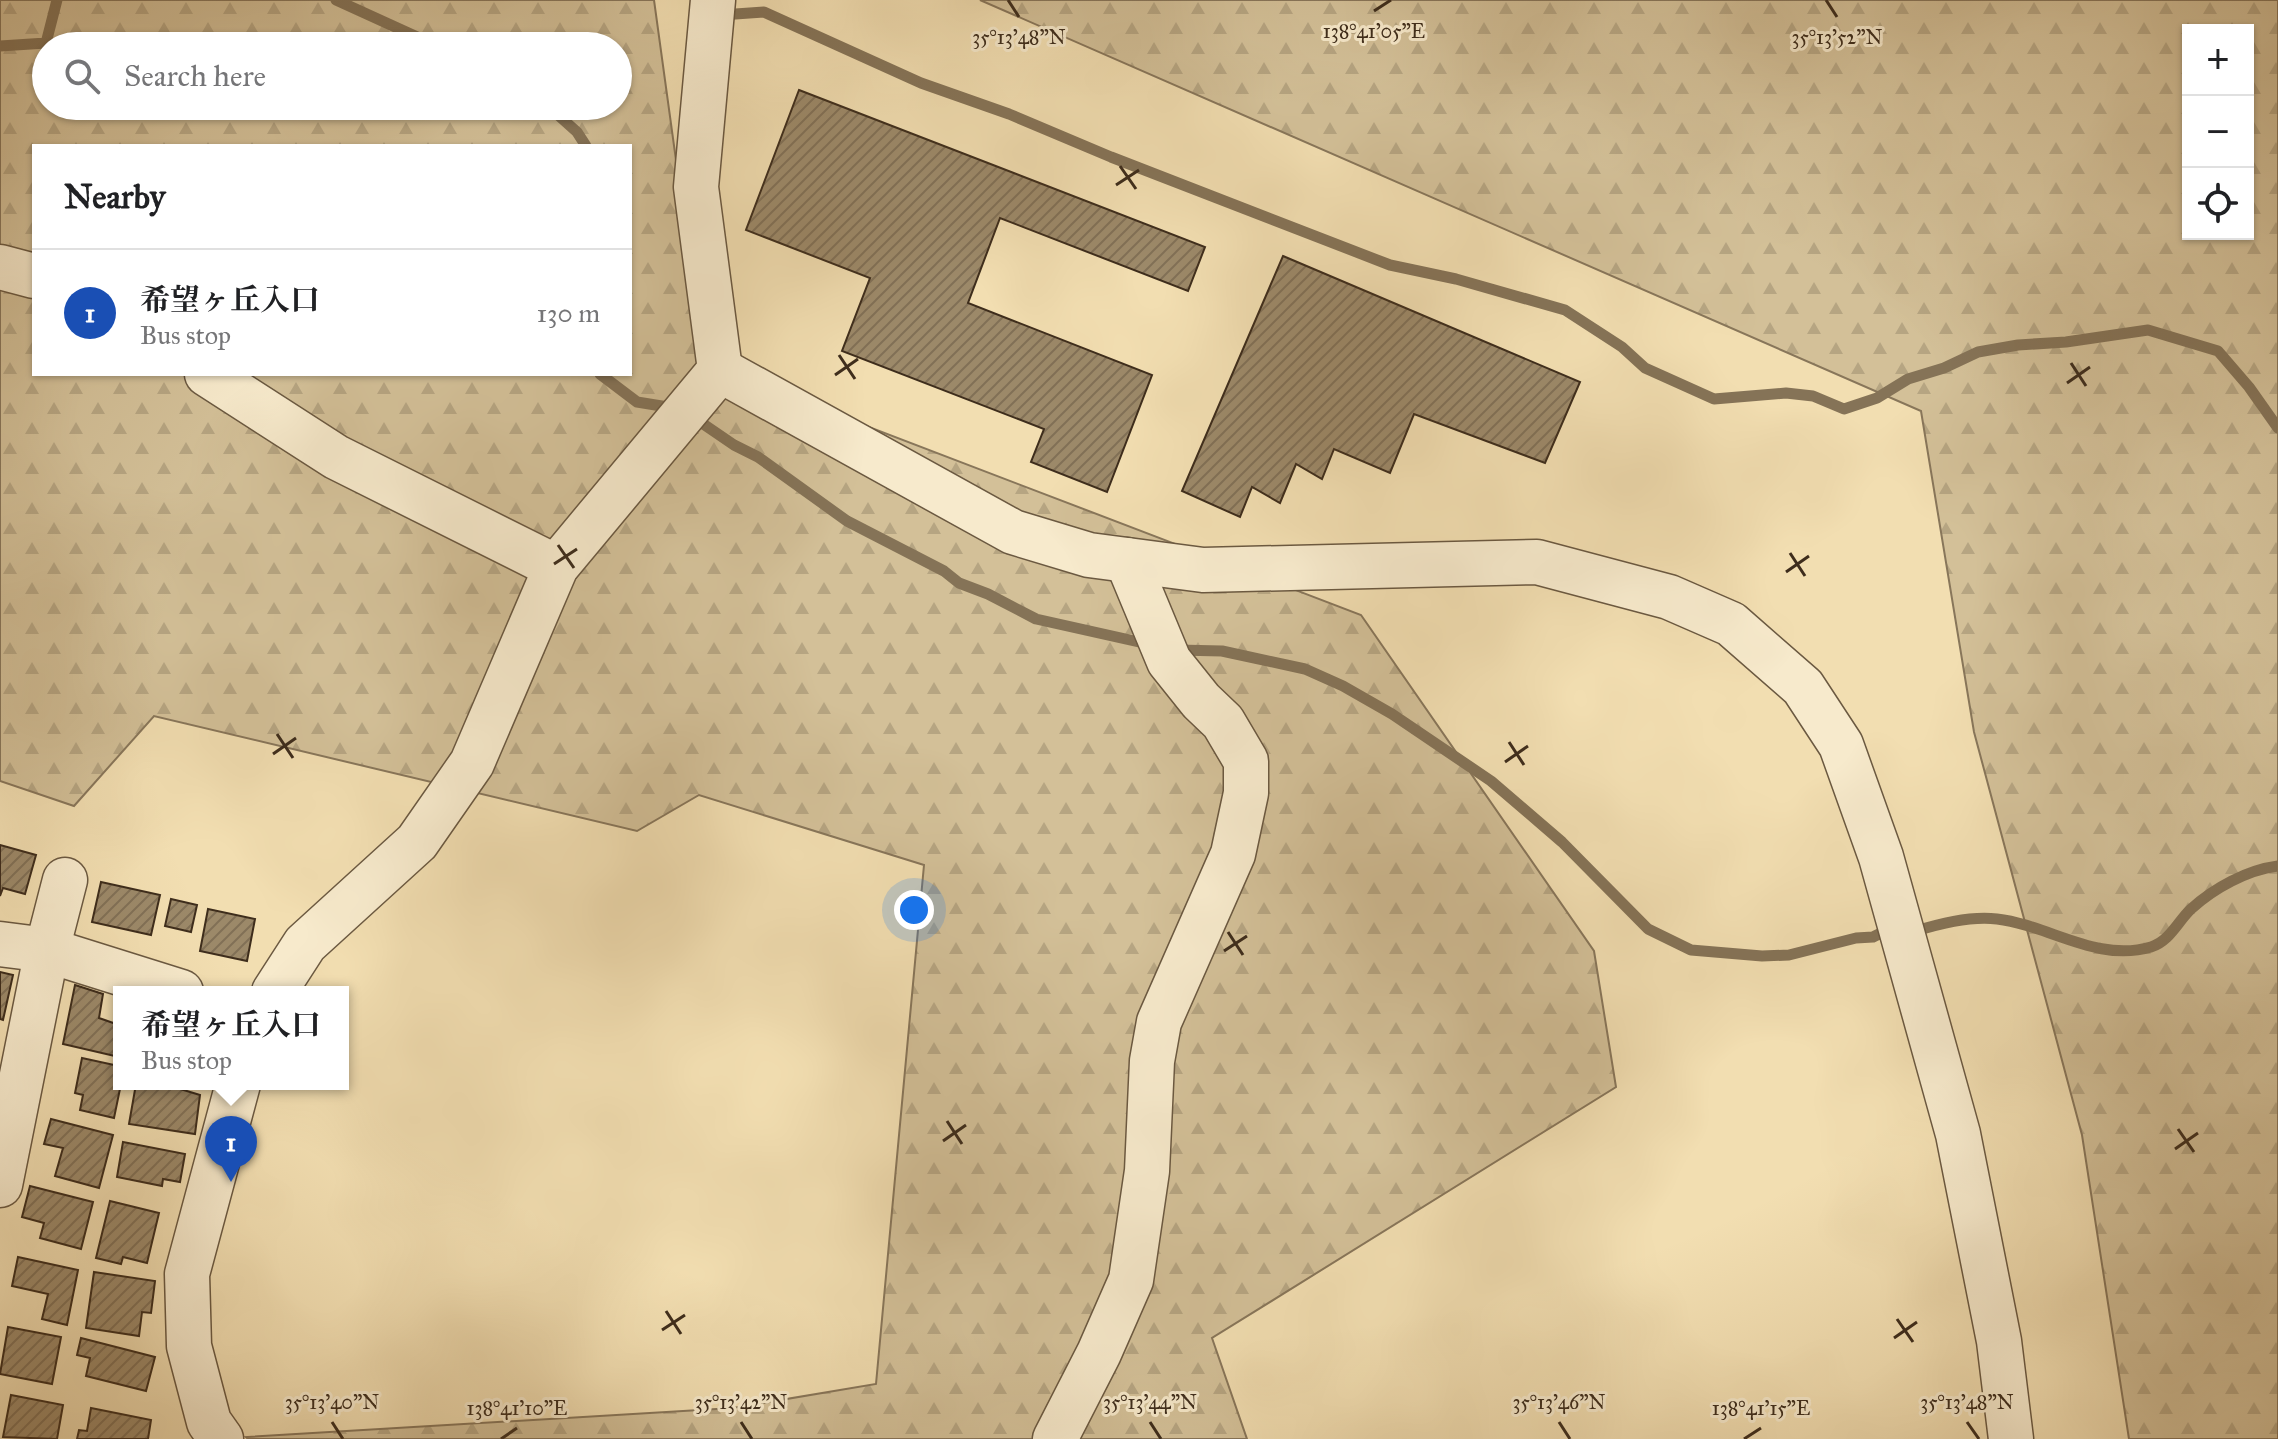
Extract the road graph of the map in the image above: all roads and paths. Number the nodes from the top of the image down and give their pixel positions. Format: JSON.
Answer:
{"nodes":[{"id":1,"x":712,"y":17,"type":"edge"},
{"id":2,"x":0,"y":267,"type":"edge"},
{"id":3,"x":32,"y":275,"type":"edge"},
{"id":4,"x":720,"y":370,"type":"junction"},
{"id":5,"x":210,"y":376,"type":"edge"},
{"id":6,"x":1127,"y":560,"type":"junction"},
{"id":7,"x":556,"y":567,"type":"junction"},
{"id":8,"x":65,"y":880,"type":"dead end"},
{"id":9,"x":0,"y":944,"type":"edge"},
{"id":10,"x":47,"y":950,"type":"junction"},
{"id":11,"x":162,"y":986,"type":"edge"},
{"id":12,"x":278,"y":986,"type":"edge"},
{"id":13,"x":236,"y":1090,"type":"edge"},
{"id":14,"x":0,"y":1185,"type":"edge"},
{"id":15,"x":221,"y":1439,"type":"edge"},
{"id":16,"x":1055,"y":1439,"type":"edge"},
{"id":17,"x":2011,"y":1439,"type":"edge"}],
"edges":[{"from":1,"to":4,"type":"street"},
{"from":2,"to":3,"type":"street"},
{"from":4,"to":6,"type":"street"},
{"from":4,"to":7,"type":"street"},
{"from":5,"to":7,"type":"street"},
{"from":6,"to":16,"type":"street"},
{"from":6,"to":17,"type":"street"},
{"from":7,"to":12,"type":"street"},
{"from":8,"to":10,"type":"street"},
{"from":9,"to":10,"type":"street"},
{"from":10,"to":11,"type":"street"},
{"from":10,"to":14,"type":"street"},
{"from":13,"to":15,"type":"street"}]}
